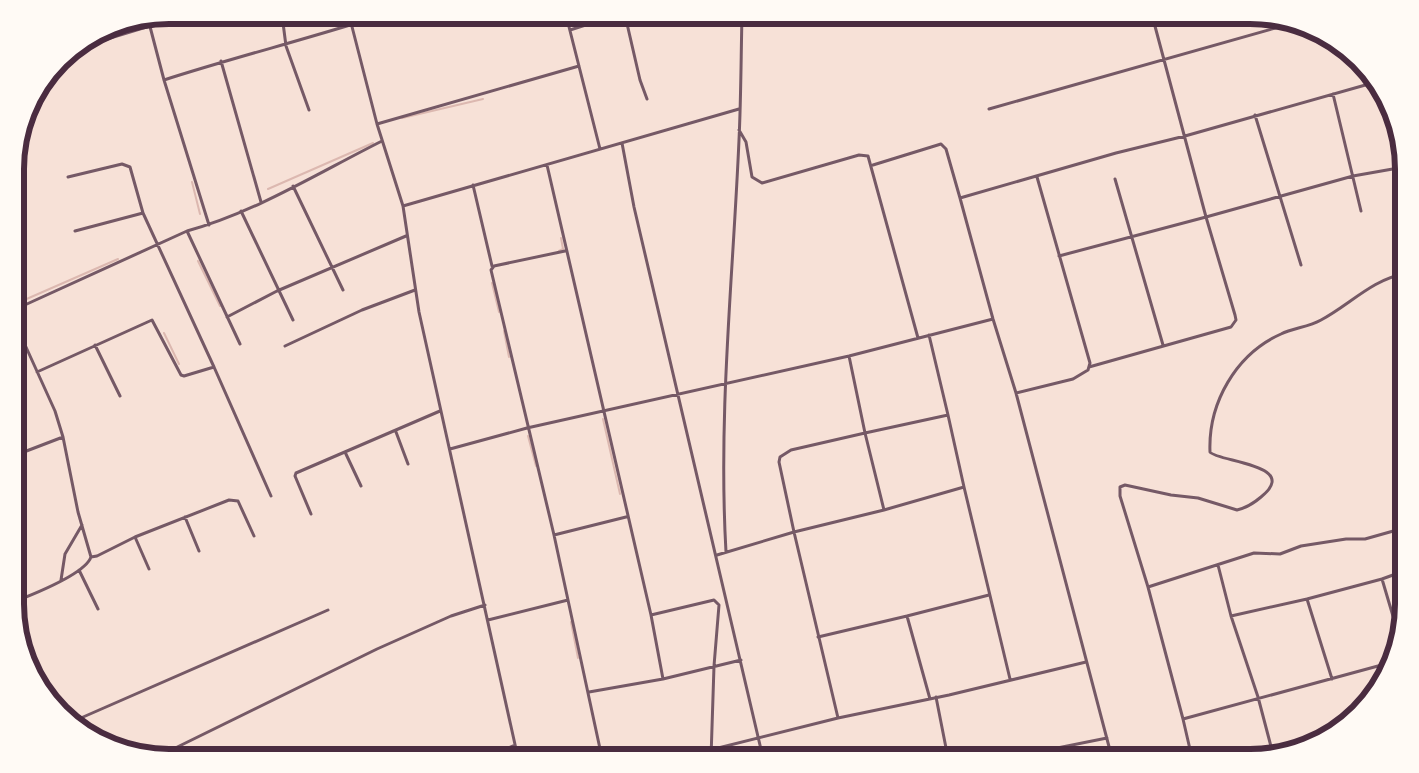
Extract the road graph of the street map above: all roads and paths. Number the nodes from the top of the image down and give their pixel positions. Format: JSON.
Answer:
{"nodes":[{"id":1,"x":283,"y":24,"type":"edge"},
{"id":2,"x":568,"y":24,"type":"edge"},
{"id":3,"x":589,"y":24,"type":"edge"},
{"id":4,"x":626,"y":24,"type":"edge"},
{"id":5,"x":742,"y":24,"type":"edge"},
{"id":6,"x":1155,"y":24,"type":"edge"},
{"id":7,"x":149,"y":25,"type":"edge"},
{"id":8,"x":350,"y":25,"type":"joint"},
{"id":9,"x":145,"y":26,"type":"edge"},
{"id":10,"x":1279,"y":27,"type":"edge"},
{"id":11,"x":570,"y":30,"type":"junction"},
{"id":12,"x":105,"y":39,"type":"edge"},
{"id":13,"x":286,"y":46,"type":"junction"},
{"id":14,"x":1164,"y":58,"type":"junction"},
{"id":15,"x":221,"y":62,"type":"junction"},
{"id":16,"x":579,"y":66,"type":"junction"},
{"id":17,"x":164,"y":80,"type":"junction"},
{"id":18,"x":1367,"y":84,"type":"edge"},
{"id":19,"x":1333,"y":94,"type":"junction"},
{"id":20,"x":647,"y":99,"type":"dead end"},
{"id":21,"x":989,"y":108,"type":"dead end"},
{"id":22,"x":309,"y":110,"type":"dead end"},
{"id":23,"x":739,"y":110,"type":"junction"},
{"id":24,"x":1255,"y":115,"type":"junction"},
{"id":25,"x":377,"y":124,"type":"junction"},
{"id":26,"x":739,"y":130,"type":"junction"},
{"id":27,"x":1185,"y":136,"type":"junction"},
{"id":28,"x":382,"y":141,"type":"junction"},
{"id":29,"x":622,"y":143,"type":"junction"},
{"id":30,"x":600,"y":149,"type":"junction"},
{"id":31,"x":547,"y":165,"type":"junction"},
{"id":32,"x":873,"y":165,"type":"junction"},
{"id":33,"x":1395,"y":169,"type":"edge"},
{"id":34,"x":1353,"y":176,"type":"junction"},
{"id":35,"x":68,"y":177,"type":"dead end"},
{"id":36,"x":1037,"y":177,"type":"junction"},
{"id":37,"x":1116,"y":179,"type":"dead end"},
{"id":38,"x":473,"y":185,"type":"junction"},
{"id":39,"x":293,"y":186,"type":"junction"},
{"id":40,"x":1280,"y":195,"type":"junction"},
{"id":41,"x":960,"y":198,"type":"junction"},
{"id":42,"x":260,"y":202,"type":"junction"},
{"id":43,"x":403,"y":206,"type":"junction"},
{"id":44,"x":1361,"y":210,"type":"dead end"},
{"id":45,"x":241,"y":211,"type":"junction"},
{"id":46,"x":143,"y":213,"type":"junction"},
{"id":47,"x":1206,"y":217,"type":"junction"},
{"id":48,"x":209,"y":225,"type":"junction"},
{"id":49,"x":75,"y":231,"type":"dead end"},
{"id":50,"x":187,"y":231,"type":"junction"},
{"id":51,"x":406,"y":236,"type":"junction"},
{"id":52,"x":1133,"y":237,"type":"junction"},
{"id":53,"x":158,"y":245,"type":"junction"},
{"id":54,"x":565,"y":251,"type":"junction"},
{"id":55,"x":1059,"y":256,"type":"junction"},
{"id":56,"x":1301,"y":264,"type":"dead end"},
{"id":57,"x":331,"y":266,"type":"junction"},
{"id":58,"x":492,"y":266,"type":"junction"},
{"id":59,"x":1395,"y":276,"type":"edge"},
{"id":60,"x":342,"y":290,"type":"dead end"},
{"id":61,"x":415,"y":290,"type":"junction"},
{"id":62,"x":277,"y":291,"type":"junction"},
{"id":63,"x":24,"y":305,"type":"edge"},
{"id":64,"x":227,"y":317,"type":"junction"},
{"id":65,"x":993,"y":319,"type":"junction"},
{"id":66,"x":293,"y":320,"type":"dead end"},
{"id":67,"x":930,"y":335,"type":"junction"},
{"id":68,"x":918,"y":338,"type":"junction"},
{"id":69,"x":24,"y":343,"type":"edge"},
{"id":70,"x":240,"y":344,"type":"dead end"},
{"id":71,"x":95,"y":345,"type":"junction"},
{"id":72,"x":285,"y":346,"type":"dead end"},
{"id":73,"x":1163,"y":346,"type":"junction"},
{"id":74,"x":849,"y":356,"type":"junction"},
{"id":75,"x":214,"y":367,"type":"junction"},
{"id":76,"x":1089,"y":367,"type":"junction"},
{"id":77,"x":37,"y":372,"type":"junction"},
{"id":78,"x":725,"y":383,"type":"junction"},
{"id":79,"x":677,"y":393,"type":"junction"},
{"id":80,"x":1016,"y":393,"type":"junction"},
{"id":81,"x":120,"y":396,"type":"dead end"},
{"id":82,"x":440,"y":411,"type":"junction"},
{"id":83,"x":603,"y":411,"type":"junction"},
{"id":84,"x":948,"y":415,"type":"junction"},
{"id":85,"x":528,"y":428,"type":"junction"},
{"id":86,"x":396,"y":432,"type":"junction"},
{"id":87,"x":865,"y":433,"type":"junction"},
{"id":88,"x":63,"y":437,"type":"junction"},
{"id":89,"x":450,"y":449,"type":"junction"},
{"id":90,"x":24,"y":452,"type":"edge"},
{"id":91,"x":345,"y":452,"type":"junction"},
{"id":92,"x":408,"y":464,"type":"dead end"},
{"id":93,"x":361,"y":486,"type":"dead end"},
{"id":94,"x":964,"y":487,"type":"junction"},
{"id":95,"x":272,"y":496,"type":"dead end"},
{"id":96,"x":884,"y":510,"type":"junction"},
{"id":97,"x":311,"y":514,"type":"dead end"},
{"id":98,"x":185,"y":517,"type":"junction"},
{"id":99,"x":627,"y":517,"type":"junction"},
{"id":100,"x":82,"y":525,"type":"junction"},
{"id":101,"x":1395,"y":531,"type":"edge"},
{"id":102,"x":794,"y":532,"type":"junction"},
{"id":103,"x":554,"y":535,"type":"junction"},
{"id":104,"x":254,"y":536,"type":"dead end"},
{"id":105,"x":135,"y":537,"type":"junction"},
{"id":106,"x":199,"y":551,"type":"dead end"},
{"id":107,"x":726,"y":552,"type":"junction"},
{"id":108,"x":717,"y":555,"type":"junction"},
{"id":109,"x":91,"y":557,"type":"junction"},
{"id":110,"x":1218,"y":565,"type":"junction"},
{"id":111,"x":149,"y":569,"type":"dead end"},
{"id":112,"x":80,"y":570,"type":"junction"},
{"id":113,"x":1395,"y":574,"type":"edge"},
{"id":114,"x":1382,"y":579,"type":"junction"},
{"id":115,"x":60,"y":580,"type":"junction"},
{"id":116,"x":1148,"y":587,"type":"junction"},
{"id":117,"x":989,"y":595,"type":"junction"},
{"id":118,"x":24,"y":597,"type":"edge"},
{"id":119,"x":1307,"y":599,"type":"junction"},
{"id":120,"x":568,"y":600,"type":"junction"},
{"id":121,"x":486,"y":605,"type":"junction"},
{"id":122,"x":98,"y":609,"type":"dead end"},
{"id":123,"x":328,"y":610,"type":"dead end"},
{"id":124,"x":650,"y":614,"type":"junction"},
{"id":125,"x":907,"y":616,"type":"junction"},
{"id":126,"x":1232,"y":616,"type":"junction"},
{"id":127,"x":488,"y":620,"type":"junction"},
{"id":128,"x":1394,"y":620,"type":"edge"},
{"id":129,"x":818,"y":637,"type":"junction"},
{"id":130,"x":741,"y":660,"type":"junction"},
{"id":131,"x":1086,"y":662,"type":"junction"},
{"id":132,"x":1382,"y":664,"type":"edge"},
{"id":133,"x":714,"y":666,"type":"junction"},
{"id":134,"x":662,"y":679,"type":"junction"},
{"id":135,"x":1010,"y":679,"type":"junction"},
{"id":136,"x":1332,"y":679,"type":"junction"},
{"id":137,"x":589,"y":692,"type":"junction"},
{"id":138,"x":936,"y":697,"type":"junction"},
{"id":139,"x":1258,"y":698,"type":"junction"},
{"id":140,"x":930,"y":699,"type":"junction"},
{"id":141,"x":80,"y":718,"type":"edge"},
{"id":142,"x":838,"y":718,"type":"junction"},
{"id":143,"x":1183,"y":719,"type":"junction"},
{"id":144,"x":759,"y":738,"type":"junction"},
{"id":145,"x":1107,"y":738,"type":"junction"},
{"id":146,"x":515,"y":745,"type":"junction"},
{"id":147,"x":1271,"y":747,"type":"edge"},
{"id":148,"x":173,"y":749,"type":"edge"},
{"id":149,"x":506,"y":749,"type":"edge"},
{"id":150,"x":516,"y":749,"type":"edge"},
{"id":151,"x":600,"y":749,"type":"edge"},
{"id":152,"x":711,"y":749,"type":"edge"},
{"id":153,"x":715,"y":749,"type":"edge"},
{"id":154,"x":761,"y":749,"type":"edge"},
{"id":155,"x":946,"y":749,"type":"edge"},
{"id":156,"x":1052,"y":749,"type":"edge"},
{"id":157,"x":1110,"y":749,"type":"edge"},
{"id":158,"x":1190,"y":749,"type":"edge"}],
"edges":[{"from":1,"to":13,"type":"street"},
{"from":2,"to":11,"type":"street"},
{"from":3,"to":11,"type":"street"},
{"from":4,"to":20,"type":"street"},
{"from":5,"to":23,"type":"street"},
{"from":6,"to":14,"type":"street"},
{"from":7,"to":17,"type":"street"},
{"from":8,"to":13,"type":"street"},
{"from":8,"to":25,"type":"street"},
{"from":9,"to":12,"type":"street"},
{"from":10,"to":14,"type":"street"},
{"from":11,"to":16,"type":"street"},
{"from":13,"to":15,"type":"street"},
{"from":13,"to":22,"type":"street"},
{"from":14,"to":21,"type":"street"},
{"from":14,"to":27,"type":"street"},
{"from":15,"to":17,"type":"street"},
{"from":15,"to":42,"type":"street"},
{"from":16,"to":25,"type":"street"},
{"from":16,"to":30,"type":"street"},
{"from":17,"to":48,"type":"street"},
{"from":18,"to":19,"type":"street"},
{"from":19,"to":24,"type":"street"},
{"from":19,"to":34,"type":"street"},
{"from":23,"to":26,"type":"street"},
{"from":23,"to":29,"type":"street"},
{"from":24,"to":27,"type":"street"},
{"from":24,"to":40,"type":"street"},
{"from":25,"to":28,"type":"street"},
{"from":26,"to":32,"type":"street"},
{"from":26,"to":78,"type":"street"},
{"from":27,"to":36,"type":"street"},
{"from":27,"to":47,"type":"street"},
{"from":28,"to":39,"type":"street"},
{"from":28,"to":43,"type":"street"},
{"from":29,"to":30,"type":"street"},
{"from":29,"to":79,"type":"street"},
{"from":30,"to":31,"type":"street"},
{"from":31,"to":38,"type":"street"},
{"from":31,"to":54,"type":"street"},
{"from":32,"to":41,"type":"street"},
{"from":32,"to":68,"type":"street"},
{"from":33,"to":34,"type":"street"},
{"from":34,"to":40,"type":"street"},
{"from":34,"to":44,"type":"street"},
{"from":35,"to":46,"type":"street"},
{"from":36,"to":41,"type":"street"},
{"from":36,"to":55,"type":"street"},
{"from":37,"to":52,"type":"street"},
{"from":38,"to":43,"type":"street"},
{"from":38,"to":58,"type":"street"},
{"from":39,"to":42,"type":"street"},
{"from":39,"to":57,"type":"street"},
{"from":40,"to":47,"type":"street"},
{"from":40,"to":56,"type":"street"},
{"from":41,"to":65,"type":"street"},
{"from":42,"to":45,"type":"street"},
{"from":43,"to":51,"type":"street"},
{"from":45,"to":48,"type":"street"},
{"from":45,"to":62,"type":"street"},
{"from":46,"to":49,"type":"street"},
{"from":46,"to":53,"type":"street"},
{"from":47,"to":52,"type":"street"},
{"from":47,"to":73,"type":"street"},
{"from":48,"to":50,"type":"street"},
{"from":50,"to":53,"type":"street"},
{"from":50,"to":64,"type":"street"},
{"from":51,"to":57,"type":"street"},
{"from":51,"to":61,"type":"street"},
{"from":52,"to":55,"type":"street"},
{"from":52,"to":73,"type":"street"},
{"from":53,"to":63,"type":"street"},
{"from":53,"to":75,"type":"street"},
{"from":54,"to":58,"type":"street"},
{"from":54,"to":83,"type":"street"},
{"from":55,"to":76,"type":"street"},
{"from":57,"to":60,"type":"street"},
{"from":57,"to":62,"type":"street"},
{"from":58,"to":85,"type":"street"},
{"from":59,"to":116,"type":"street"},
{"from":61,"to":72,"type":"street"},
{"from":61,"to":82,"type":"street"},
{"from":62,"to":64,"type":"street"},
{"from":62,"to":66,"type":"street"},
{"from":64,"to":70,"type":"street"},
{"from":65,"to":67,"type":"street"},
{"from":65,"to":80,"type":"street"},
{"from":67,"to":68,"type":"street"},
{"from":67,"to":84,"type":"street"},
{"from":68,"to":74,"type":"street"},
{"from":69,"to":77,"type":"street"},
{"from":71,"to":75,"type":"street"},
{"from":71,"to":77,"type":"street"},
{"from":71,"to":81,"type":"street"},
{"from":73,"to":76,"type":"street"},
{"from":74,"to":78,"type":"street"},
{"from":74,"to":87,"type":"street"},
{"from":75,"to":95,"type":"street"},
{"from":76,"to":80,"type":"street"},
{"from":77,"to":88,"type":"street"},
{"from":78,"to":79,"type":"street"},
{"from":78,"to":107,"type":"street"},
{"from":79,"to":83,"type":"street"},
{"from":79,"to":108,"type":"street"},
{"from":80,"to":131,"type":"street"},
{"from":82,"to":86,"type":"street"},
{"from":82,"to":89,"type":"street"},
{"from":83,"to":85,"type":"street"},
{"from":83,"to":99,"type":"street"},
{"from":84,"to":87,"type":"street"},
{"from":84,"to":94,"type":"street"},
{"from":85,"to":89,"type":"street"},
{"from":85,"to":103,"type":"street"},
{"from":86,"to":91,"type":"street"},
{"from":86,"to":92,"type":"street"},
{"from":87,"to":96,"type":"street"},
{"from":87,"to":102,"type":"street"},
{"from":88,"to":90,"type":"street"},
{"from":88,"to":100,"type":"street"},
{"from":89,"to":121,"type":"street"},
{"from":91,"to":93,"type":"street"},
{"from":91,"to":97,"type":"street"},
{"from":94,"to":96,"type":"street"},
{"from":94,"to":117,"type":"street"},
{"from":96,"to":102,"type":"street"},
{"from":98,"to":104,"type":"street"},
{"from":98,"to":105,"type":"street"},
{"from":98,"to":106,"type":"street"},
{"from":99,"to":103,"type":"street"},
{"from":99,"to":124,"type":"street"},
{"from":100,"to":109,"type":"street"},
{"from":100,"to":115,"type":"street"},
{"from":101,"to":110,"type":"street"},
{"from":102,"to":107,"type":"street"},
{"from":102,"to":129,"type":"street"},
{"from":103,"to":120,"type":"street"},
{"from":105,"to":109,"type":"street"},
{"from":105,"to":111,"type":"street"},
{"from":107,"to":108,"type":"street"},
{"from":108,"to":130,"type":"street"},
{"from":109,"to":112,"type":"street"},
{"from":110,"to":116,"type":"street"},
{"from":110,"to":126,"type":"street"},
{"from":112,"to":115,"type":"street"},
{"from":112,"to":122,"type":"street"},
{"from":113,"to":114,"type":"street"},
{"from":114,"to":119,"type":"street"},
{"from":114,"to":128,"type":"street"},
{"from":115,"to":118,"type":"street"},
{"from":116,"to":143,"type":"street"},
{"from":117,"to":125,"type":"street"},
{"from":117,"to":135,"type":"street"},
{"from":119,"to":126,"type":"street"},
{"from":119,"to":136,"type":"street"},
{"from":120,"to":127,"type":"street"},
{"from":120,"to":137,"type":"street"},
{"from":121,"to":127,"type":"street"},
{"from":121,"to":148,"type":"street"},
{"from":123,"to":141,"type":"street"},
{"from":124,"to":133,"type":"street"},
{"from":124,"to":134,"type":"street"},
{"from":125,"to":129,"type":"street"},
{"from":125,"to":140,"type":"street"},
{"from":126,"to":139,"type":"street"},
{"from":127,"to":146,"type":"street"},
{"from":129,"to":142,"type":"street"},
{"from":130,"to":133,"type":"street"},
{"from":130,"to":144,"type":"street"},
{"from":131,"to":135,"type":"street"},
{"from":131,"to":145,"type":"street"},
{"from":132,"to":136,"type":"street"},
{"from":133,"to":134,"type":"street"},
{"from":133,"to":152,"type":"street"},
{"from":134,"to":137,"type":"street"},
{"from":135,"to":138,"type":"street"},
{"from":136,"to":139,"type":"street"},
{"from":137,"to":151,"type":"street"},
{"from":138,"to":140,"type":"street"},
{"from":138,"to":155,"type":"street"},
{"from":139,"to":143,"type":"street"},
{"from":139,"to":147,"type":"street"},
{"from":140,"to":142,"type":"street"},
{"from":142,"to":144,"type":"street"},
{"from":143,"to":158,"type":"street"},
{"from":144,"to":153,"type":"street"},
{"from":144,"to":154,"type":"street"},
{"from":145,"to":156,"type":"street"},
{"from":145,"to":157,"type":"street"},
{"from":146,"to":149,"type":"street"},
{"from":146,"to":150,"type":"street"}]}
